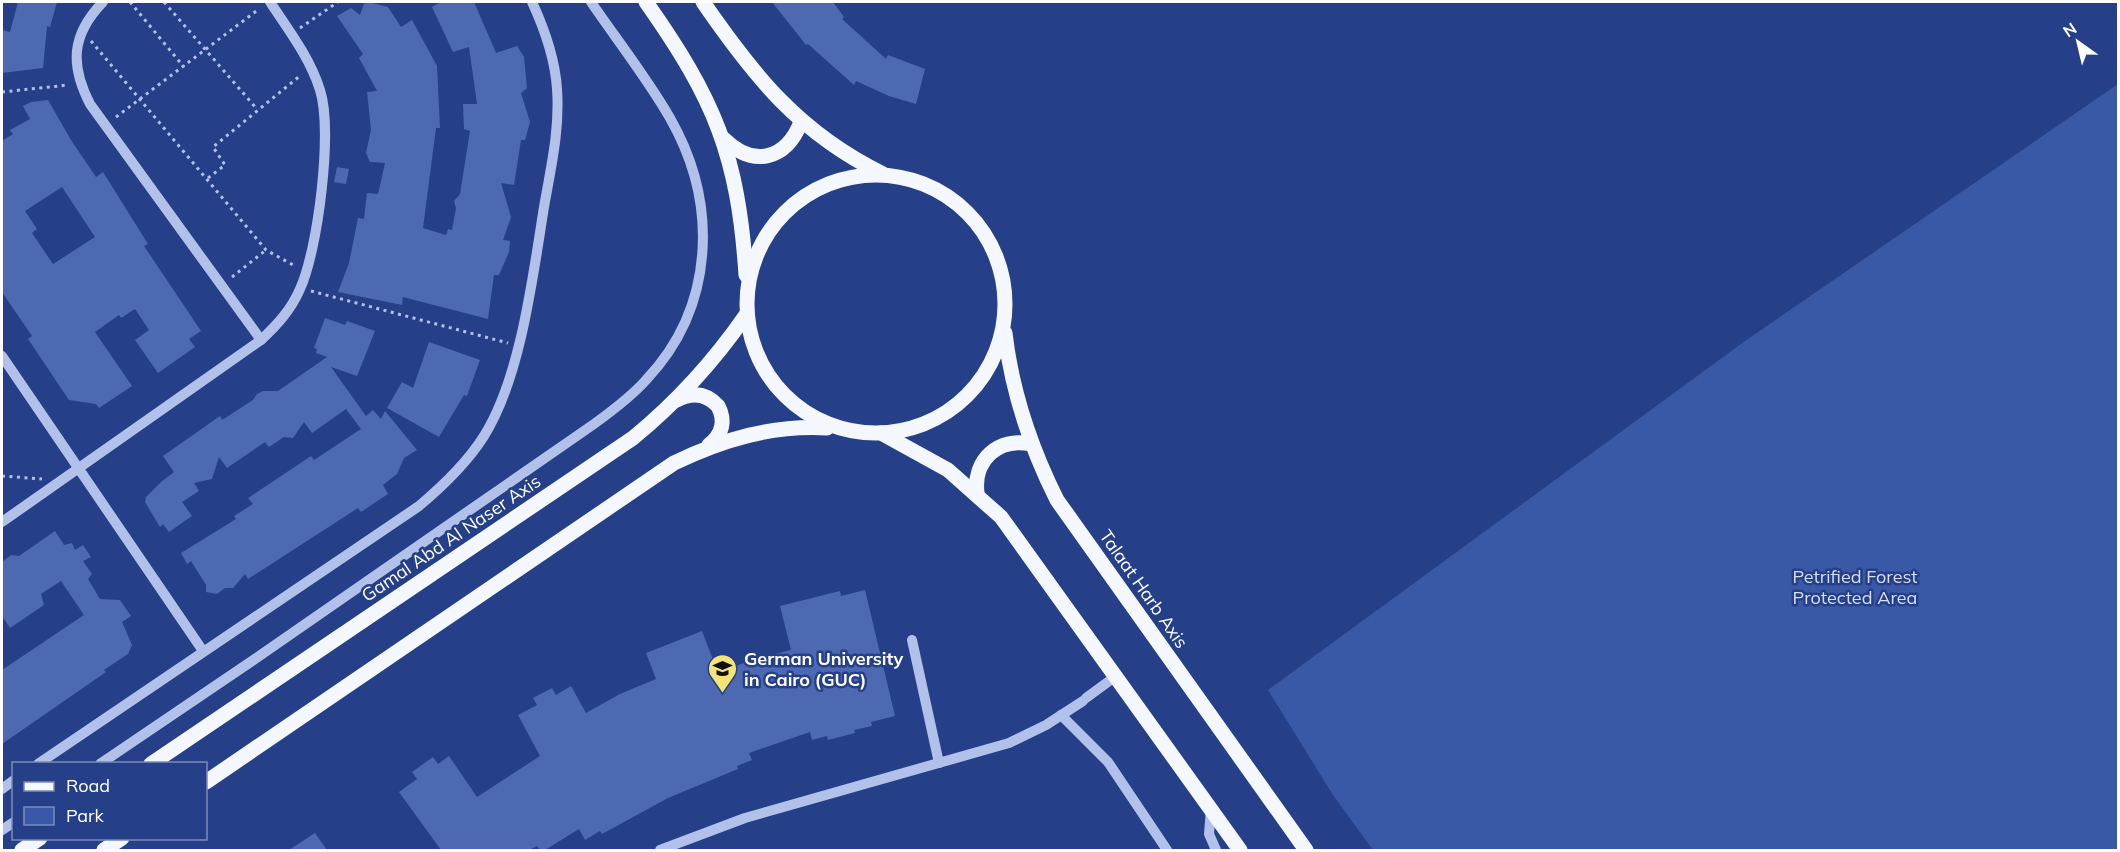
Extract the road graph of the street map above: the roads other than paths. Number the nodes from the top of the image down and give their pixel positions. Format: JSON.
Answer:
{"nodes":[{"id":1,"x":103,"y":2,"type":"edge"},
{"id":2,"x":270,"y":2,"type":"edge"},
{"id":3,"x":532,"y":2,"type":"edge"},
{"id":4,"x":591,"y":2,"type":"edge"},
{"id":5,"x":646,"y":2,"type":"edge"},
{"id":6,"x":702,"y":2,"type":"edge"},
{"id":7,"x":801,"y":122,"type":"junction"},
{"id":8,"x":724,"y":139,"type":"junction"},
{"id":9,"x":885,"y":175,"type":"junction"},
{"id":10,"x":747,"y":291,"type":"junction"},
{"id":11,"x":746,"y":315,"type":"junction"},
{"id":12,"x":1004,"y":324,"type":"junction"},
{"id":13,"x":261,"y":340,"type":"junction"},
{"id":14,"x":2,"y":356,"type":"edge"},
{"id":15,"x":674,"y":402,"type":"junction"},
{"id":16,"x":838,"y":428,"type":"junction"},
{"id":17,"x":881,"y":433,"type":"junction"},
{"id":18,"x":1031,"y":444,"type":"junction"},
{"id":19,"x":704,"y":448,"type":"junction"},
{"id":20,"x":79,"y":469,"type":"junction"},
{"id":21,"x":977,"y":493,"type":"junction"},
{"id":22,"x":2,"y":522,"type":"edge"},
{"id":23,"x":912,"y":640,"type":"dead end"},
{"id":24,"x":203,"y":651,"type":"junction"},
{"id":25,"x":1116,"y":676,"type":"junction"},
{"id":26,"x":1061,"y":716,"type":"junction"},
{"id":27,"x":41,"y":762,"type":"edge"},
{"id":28,"x":103,"y":762,"type":"edge"},
{"id":29,"x":154,"y":762,"type":"edge"},
{"id":30,"x":939,"y":763,"type":"junction"},
{"id":31,"x":207,"y":781,"type":"edge"},
{"id":32,"x":1211,"y":809,"type":"junction"},
{"id":33,"x":37,"y":840,"type":"edge"},
{"id":34,"x":119,"y":840,"type":"edge"},
{"id":35,"x":22,"y":850,"type":"edge"},
{"id":36,"x":104,"y":850,"type":"edge"},
{"id":37,"x":660,"y":850,"type":"edge"},
{"id":38,"x":1167,"y":850,"type":"edge"},
{"id":39,"x":1216,"y":850,"type":"edge"},
{"id":40,"x":1240,"y":850,"type":"edge"},
{"id":41,"x":1306,"y":850,"type":"edge"}],
"edges":[{"from":1,"to":13,"type":"street"},
{"from":2,"to":13,"type":"street"},
{"from":3,"to":24,"type":"street"},
{"from":4,"to":28,"type":"street"},
{"from":5,"to":8,"type":"main road"},
{"from":6,"to":7,"type":"main road"},
{"from":7,"to":8,"type":"main road"},
{"from":7,"to":9,"type":"main road"},
{"from":8,"to":10,"type":"main road"},
{"from":9,"to":10,"type":"main road"},
{"from":9,"to":12,"type":"main road"},
{"from":10,"to":11,"type":"main road"},
{"from":11,"to":15,"type":"main road","name":"Gamal Abd Al Naser Axis"},
{"from":11,"to":16,"type":"main road"},
{"from":12,"to":17,"type":"main road"},
{"from":12,"to":18,"type":"main road","name":"Talaat Harb Axis"},
{"from":13,"to":20,"type":"street"},
{"from":14,"to":20,"type":"street"},
{"from":15,"to":19,"type":"main road"},
{"from":15,"to":29,"type":"main road","name":"Gamal Abd Al Naser Axis"},
{"from":16,"to":17,"type":"main road"},
{"from":16,"to":19,"type":"main road"},
{"from":17,"to":21,"type":"main road"},
{"from":18,"to":21,"type":"main road"},
{"from":18,"to":41,"type":"main road","name":"Talaat Harb Axis"},
{"from":19,"to":31,"type":"main road"},
{"from":20,"to":22,"type":"street"},
{"from":20,"to":24,"type":"street"},
{"from":21,"to":25,"type":"main road"},
{"from":23,"to":30,"type":"street"},
{"from":24,"to":27,"type":"street"},
{"from":25,"to":26,"type":"street"},
{"from":25,"to":32,"type":"main road"},
{"from":26,"to":30,"type":"street"},
{"from":26,"to":38,"type":"street"},
{"from":30,"to":37,"type":"street"},
{"from":32,"to":39,"type":"street"},
{"from":32,"to":40,"type":"main road"},
{"from":33,"to":35,"type":"main road"},
{"from":34,"to":36,"type":"main road"}]}
